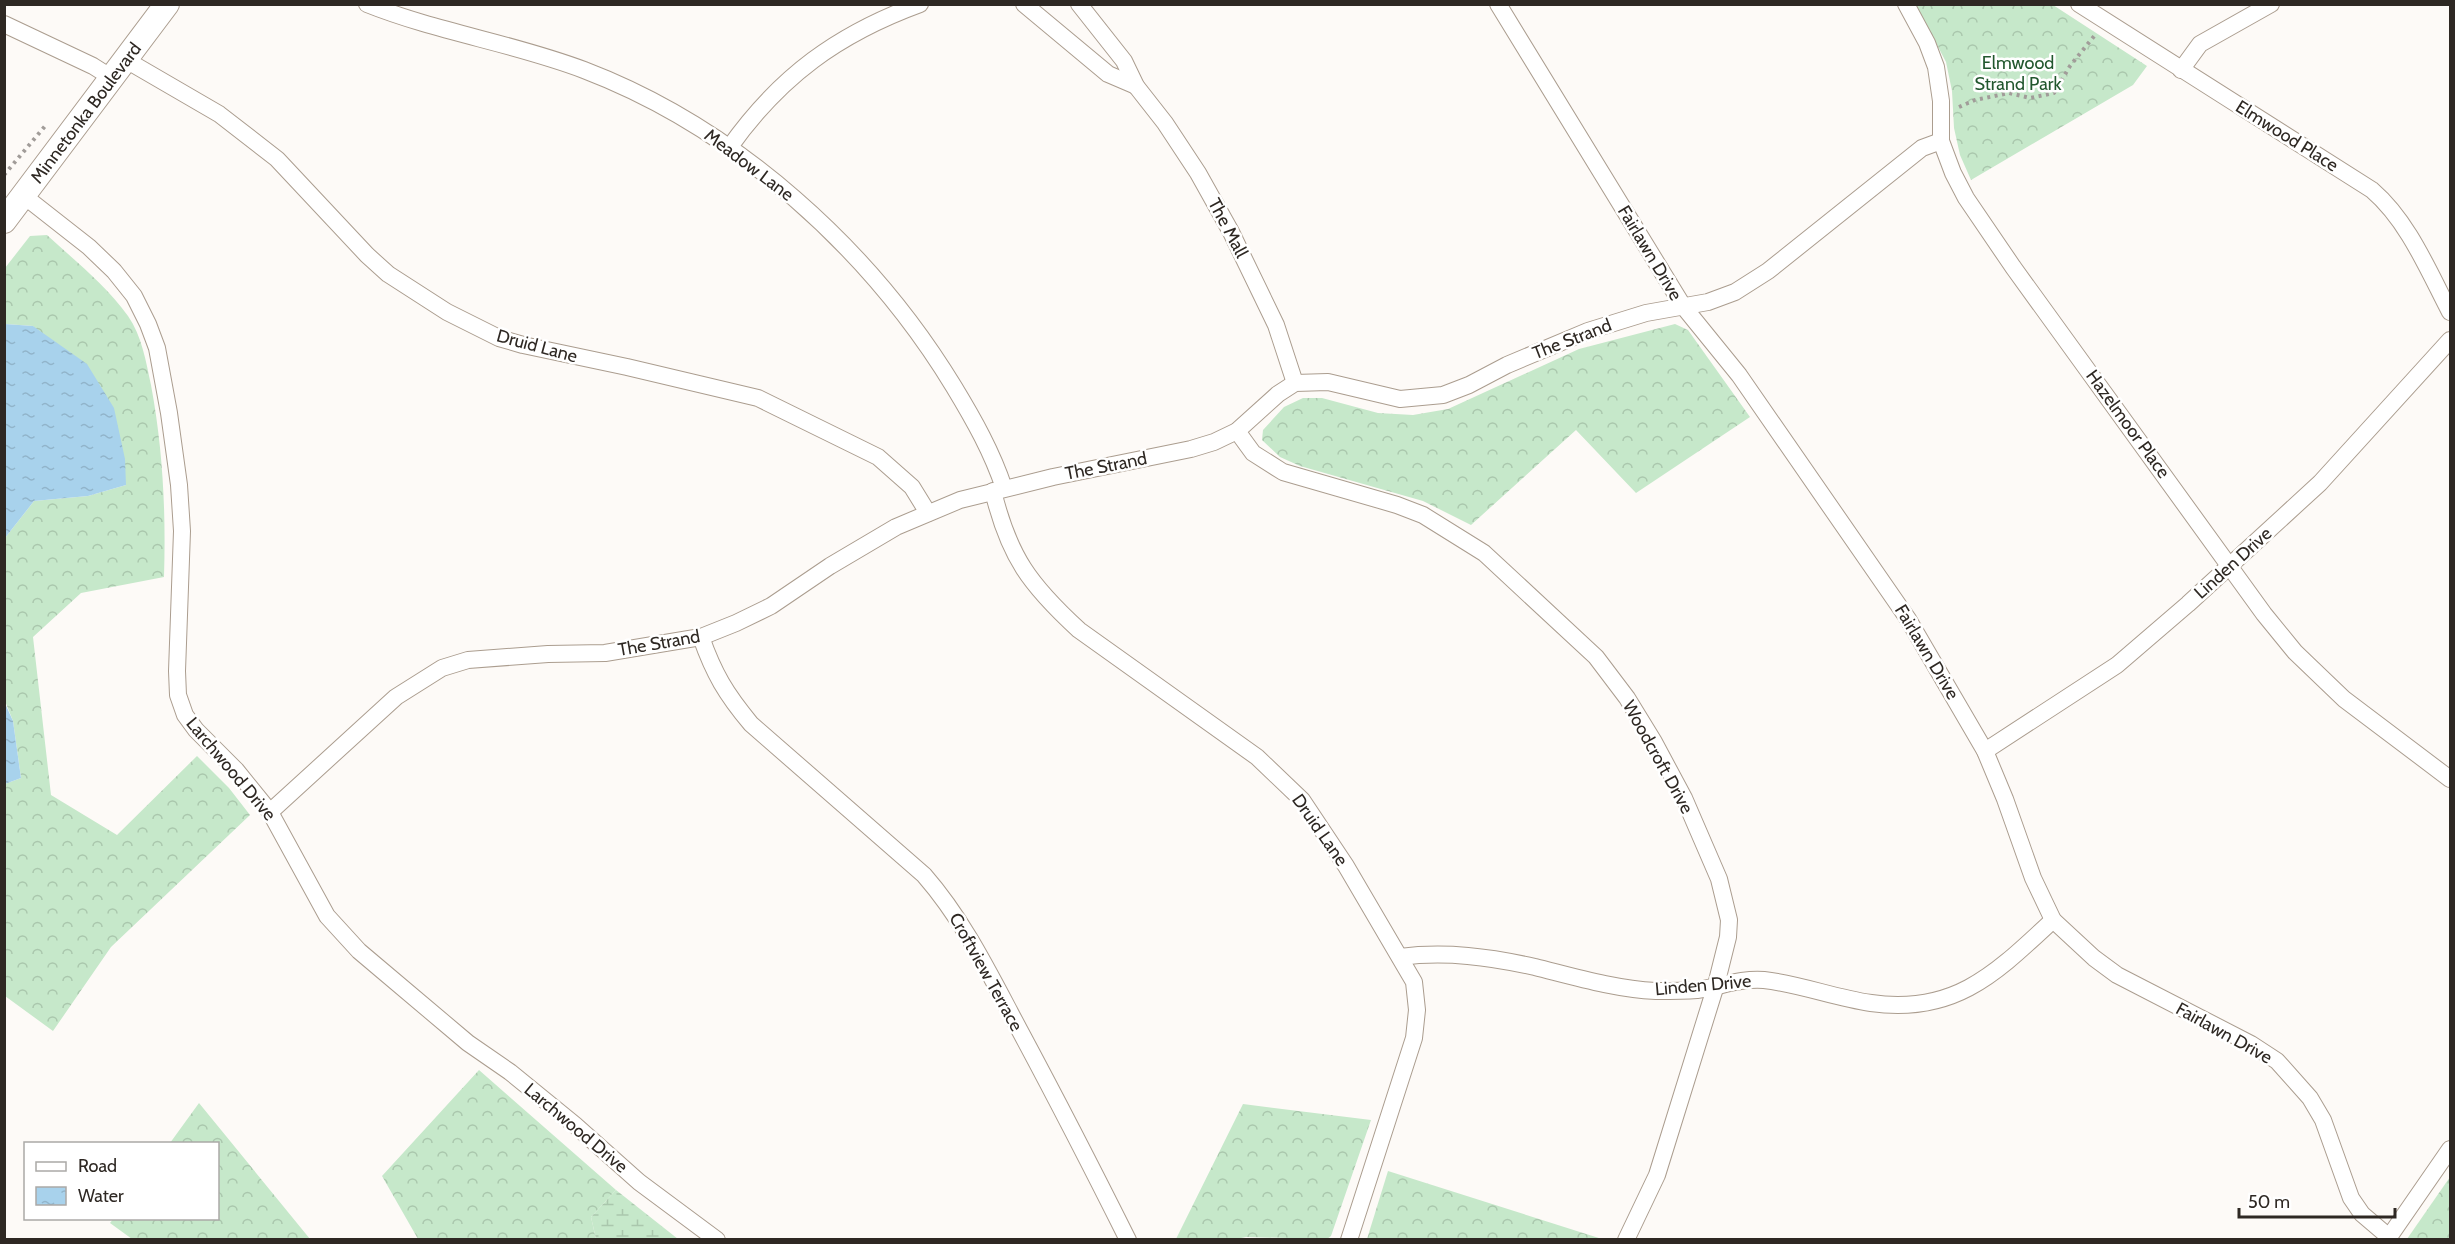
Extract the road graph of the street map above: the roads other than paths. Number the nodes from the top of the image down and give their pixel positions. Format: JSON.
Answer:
{"nodes":[{"id":1,"x":167,"y":4,"type":"edge"},
{"id":2,"x":367,"y":4,"type":"edge"},
{"id":3,"x":920,"y":4,"type":"edge"},
{"id":4,"x":1024,"y":4,"type":"edge"},
{"id":5,"x":1079,"y":4,"type":"edge"},
{"id":6,"x":1498,"y":4,"type":"edge"},
{"id":7,"x":1906,"y":4,"type":"edge"},
{"id":8,"x":2079,"y":4,"type":"edge"},
{"id":9,"x":2271,"y":4,"type":"edge"},
{"id":10,"x":4,"y":24,"type":"edge"},
{"id":11,"x":119,"y":69,"type":"junction"},
{"id":12,"x":2181,"y":70,"type":"junction"},
{"id":13,"x":1136,"y":86,"type":"junction"},
{"id":14,"x":1941,"y":141,"type":"junction"},
{"id":15,"x":729,"y":148,"type":"junction"},
{"id":16,"x":24,"y":196,"type":"junction"},
{"id":17,"x":4,"y":221,"type":"edge"},
{"id":18,"x":1683,"y":306,"type":"junction"},
{"id":19,"x":2451,"y":312,"type":"edge"},
{"id":20,"x":2451,"y":340,"type":"edge"},
{"id":21,"x":1295,"y":383,"type":"junction"},
{"id":22,"x":1238,"y":431,"type":"junction"},
{"id":23,"x":999,"y":490,"type":"junction"},
{"id":24,"x":928,"y":513,"type":"junction"},
{"id":25,"x":2230,"y":564,"type":"junction"},
{"id":26,"x":701,"y":637,"type":"junction"},
{"id":27,"x":1985,"y":751,"type":"junction"},
{"id":28,"x":2451,"y":779,"type":"edge"},
{"id":29,"x":270,"y":812,"type":"junction"},
{"id":30,"x":2053,"y":920,"type":"junction"},
{"id":31,"x":1400,"y":957,"type":"junction"},
{"id":32,"x":1716,"y":986,"type":"junction"},
{"id":33,"x":2451,"y":1149,"type":"edge"},
{"id":34,"x":2388,"y":1238,"type":"edge"},
{"id":35,"x":717,"y":1239,"type":"edge"},
{"id":36,"x":1128,"y":1239,"type":"edge"},
{"id":37,"x":1348,"y":1239,"type":"edge"},
{"id":38,"x":1626,"y":1239,"type":"edge"}],
"edges":[{"from":1,"to":11,"type":"main road","name":"Minnetonka Boulevard"},
{"from":2,"to":15,"type":"street","name":"Meadow Lane"},
{"from":3,"to":15,"type":"street"},
{"from":4,"to":13,"type":"street","name":"The Mall"},
{"from":5,"to":13,"type":"street","name":"The Mall"},
{"from":6,"to":18,"type":"street","name":"Fairlawn Drive"},
{"from":7,"to":14,"type":"street","name":"Hazelmoor Place"},
{"from":8,"to":12,"type":"street","name":"Elmwood Place"},
{"from":9,"to":12,"type":"street"},
{"from":10,"to":11,"type":"street","name":"Druid Lane"},
{"from":11,"to":16,"type":"main road","name":"Minnetonka Boulevard"},
{"from":11,"to":24,"type":"street","name":"Druid Lane"},
{"from":12,"to":19,"type":"street","name":"Elmwood Place"},
{"from":13,"to":21,"type":"street","name":"The Mall"},
{"from":14,"to":18,"type":"street","name":"The Strand"},
{"from":14,"to":25,"type":"street","name":"Hazelmoor Place"},
{"from":15,"to":23,"type":"street","name":"Meadow Lane"},
{"from":16,"to":17,"type":"main road","name":"Minnetonka Boulevard"},
{"from":16,"to":29,"type":"street","name":"Larchwood Drive"},
{"from":18,"to":21,"type":"street","name":"The Strand"},
{"from":18,"to":27,"type":"street","name":"Fairlawn Drive"},
{"from":20,"to":25,"type":"street","name":"Linden Drive"},
{"from":21,"to":22,"type":"street","name":"The Strand"},
{"from":22,"to":23,"type":"street","name":"The Strand"},
{"from":22,"to":32,"type":"street","name":"Woodcroft Drive"},
{"from":23,"to":24,"type":"street","name":"The Strand"},
{"from":23,"to":31,"type":"street","name":"Druid Lane"},
{"from":24,"to":26,"type":"street","name":"The Strand"},
{"from":25,"to":27,"type":"street","name":"Linden Drive"},
{"from":25,"to":28,"type":"street","name":"Hazelmoor Place"},
{"from":26,"to":29,"type":"street","name":"The Strand"},
{"from":26,"to":36,"type":"street","name":"Croftview Terrace"},
{"from":27,"to":30,"type":"street","name":"Fairlawn Drive"},
{"from":29,"to":35,"type":"street","name":"Larchwood Drive"},
{"from":30,"to":32,"type":"street","name":"Linden Drive"},
{"from":30,"to":34,"type":"street","name":"Fairlawn Drive"},
{"from":31,"to":32,"type":"street","name":"Linden Drive"},
{"from":31,"to":37,"type":"street","name":"Druid Lane"},
{"from":32,"to":38,"type":"street","name":"Woodcroft Drive"},
{"from":33,"to":34,"type":"street"}]}
